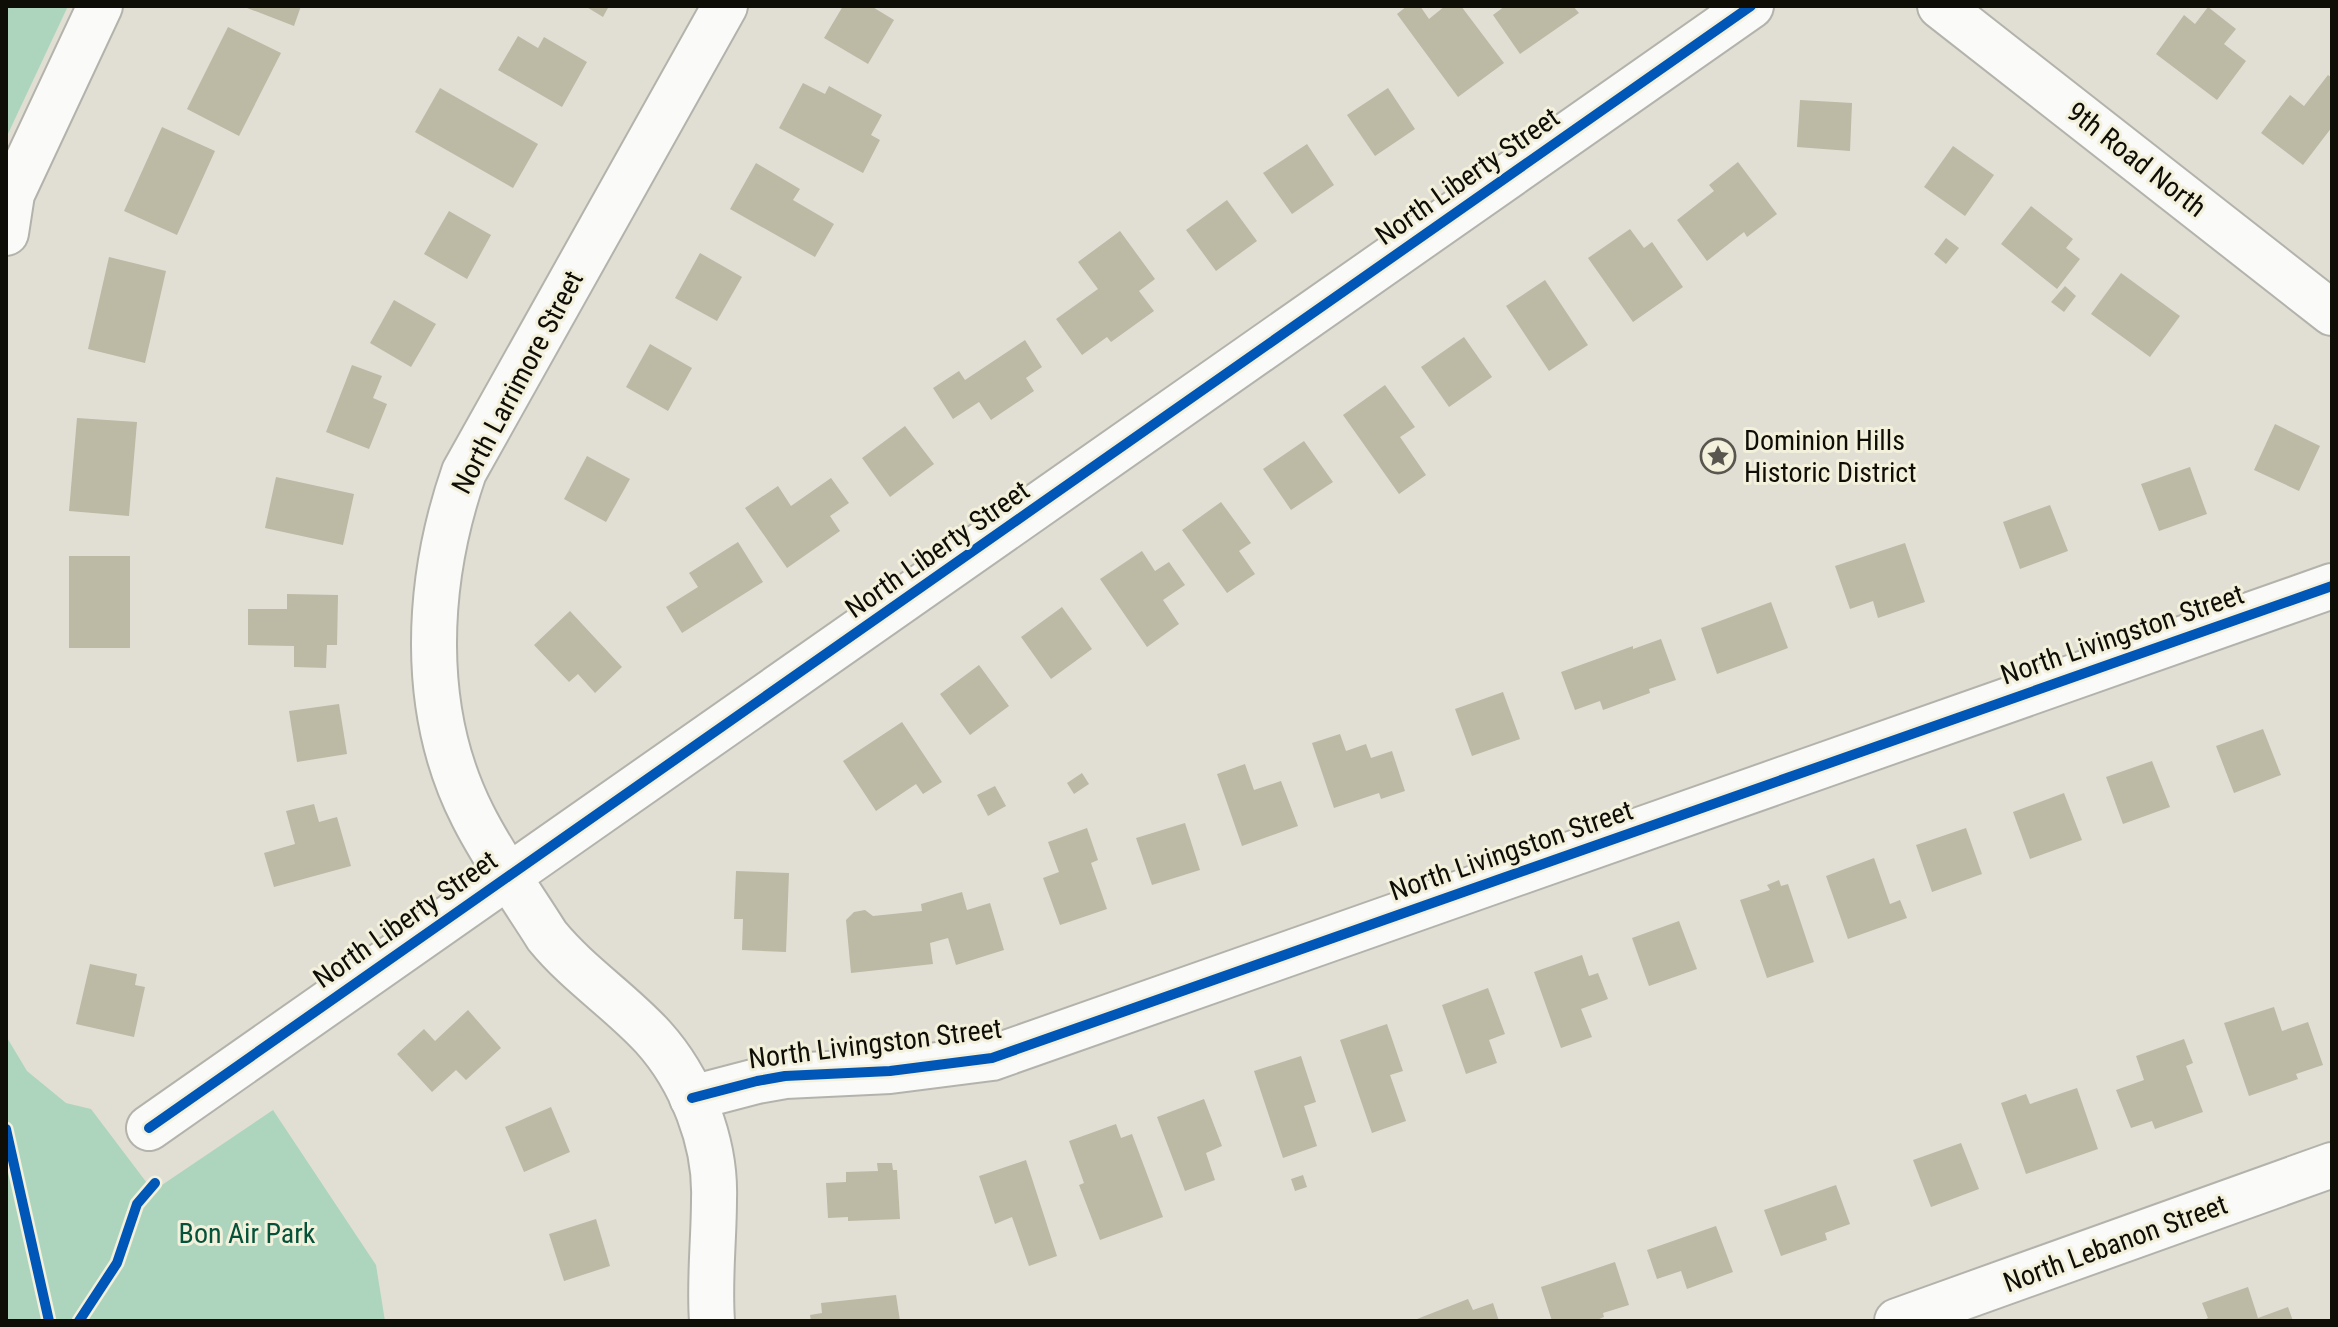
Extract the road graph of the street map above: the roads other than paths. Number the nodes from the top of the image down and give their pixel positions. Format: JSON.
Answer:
{"nodes":[{"id":1,"x":100,"y":6,"type":"edge"},
{"id":2,"x":725,"y":6,"type":"edge"},
{"id":3,"x":1751,"y":6,"type":"edge"},
{"id":4,"x":1940,"y":6,"type":"edge"},
{"id":5,"x":6,"y":233,"type":"edge"},
{"id":6,"x":2332,"y":313,"type":"edge"},
{"id":7,"x":2332,"y":586,"type":"edge"},
{"id":8,"x":509,"y":875,"type":"junction"},
{"id":9,"x":692,"y":1098,"type":"junction"},
{"id":10,"x":149,"y":1128,"type":"dead end"},
{"id":11,"x":2332,"y":1165,"type":"edge"},
{"id":12,"x":1966,"y":1310,"type":"edge"},
{"id":13,"x":712,"y":1321,"type":"edge"},
{"id":14,"x":1897,"y":1321,"type":"edge"}],
"edges":[{"from":1,"to":5,"type":"street"},
{"from":2,"to":8,"type":"street","name":"North Larrimore Street"},
{"from":3,"to":8,"type":"street","name":"North Liberty Street"},
{"from":4,"to":6,"type":"street","name":"9th Road North"},
{"from":7,"to":9,"type":"street","name":"North Livingston Street"},
{"from":8,"to":9,"type":"street","name":"North Larrimore Street"},
{"from":8,"to":10,"type":"street","name":"North Liberty Street"},
{"from":9,"to":13,"type":"street","name":"North Larrimore Street"},
{"from":11,"to":12,"type":"street","name":"North Lebanon Street"},
{"from":12,"to":14,"type":"street","name":"North Lebanon Street"}]}
